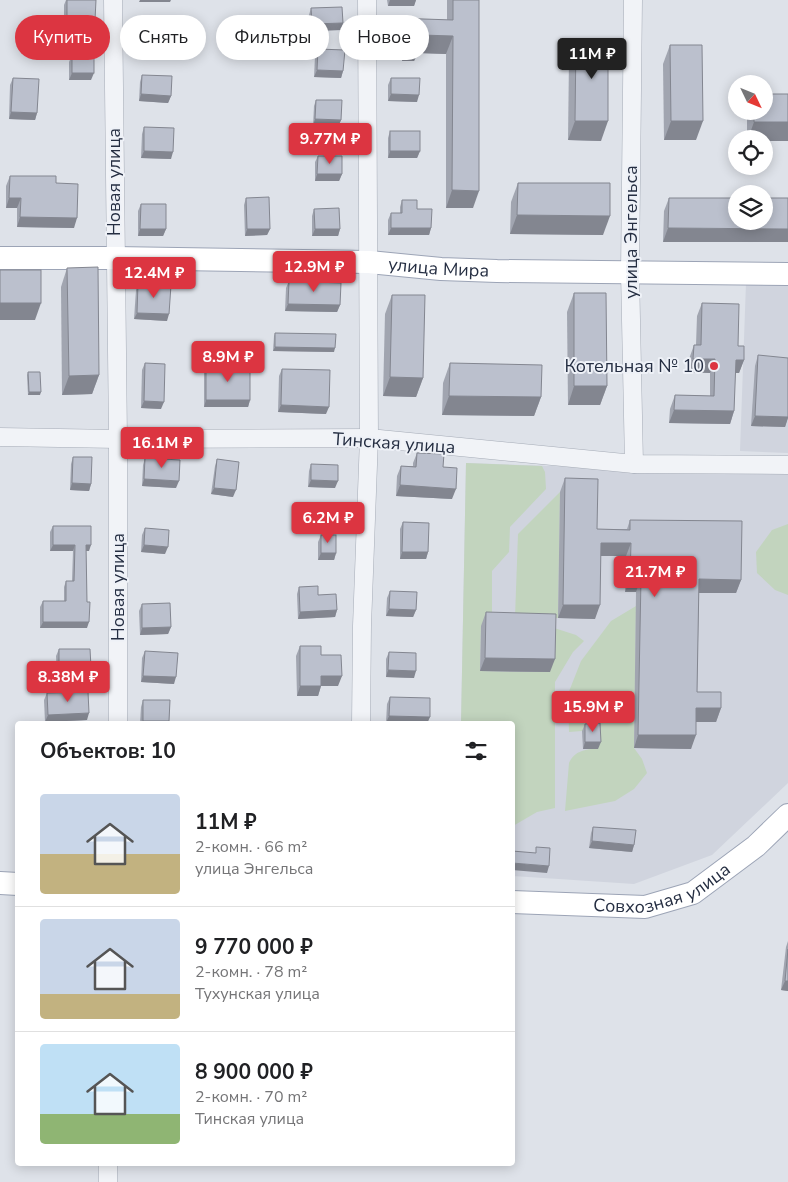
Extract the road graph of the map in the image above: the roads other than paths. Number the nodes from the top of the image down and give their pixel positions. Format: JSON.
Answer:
{"nodes":[{"id":1,"x":113,"y":0,"type":"edge"},
{"id":2,"x":367,"y":0,"type":"edge"},
{"id":3,"x":632,"y":0,"type":"edge"},
{"id":4,"x":0,"y":258,"type":"edge"},
{"id":5,"x":115,"y":258,"type":"junction"},
{"id":6,"x":369,"y":262,"type":"junction"},
{"id":7,"x":630,"y":272,"type":"junction"},
{"id":8,"x":788,"y":274,"type":"edge"},
{"id":9,"x":0,"y":437,"type":"edge"},
{"id":10,"x":369,"y":438,"type":"junction"},
{"id":11,"x":118,"y":439,"type":"junction"},
{"id":12,"x":634,"y":464,"type":"junction"},
{"id":13,"x":788,"y":465,"type":"edge"},
{"id":14,"x":118,"y":721,"type":"edge"},
{"id":15,"x":361,"y":721,"type":"edge"},
{"id":16,"x":788,"y":815,"type":"edge"},
{"id":17,"x":0,"y":883,"type":"edge"},
{"id":18,"x":15,"y":884,"type":"edge"},
{"id":19,"x":515,"y":902,"type":"edge"},
{"id":20,"x":108,"y":1166,"type":"edge"},
{"id":21,"x":108,"y":1182,"type":"edge"}],
"edges":[{"from":1,"to":5,"type":"street","name":"Новая улица"},
{"from":2,"to":6,"type":"street"},
{"from":3,"to":7,"type":"street","name":"улица Энгельса"},
{"from":4,"to":5,"type":"main road","name":"улица Мира"},
{"from":5,"to":6,"type":"main road","name":"улица Мира"},
{"from":5,"to":11,"type":"street","name":"Новая улица"},
{"from":6,"to":7,"type":"main road","name":"улица Мира"},
{"from":6,"to":10,"type":"street"},
{"from":7,"to":8,"type":"main road","name":"улица Мира"},
{"from":7,"to":12,"type":"street","name":"улица Энгельса"},
{"from":9,"to":11,"type":"street","name":"Тинская улица"},
{"from":10,"to":11,"type":"street","name":"Тинская улица"},
{"from":10,"to":12,"type":"street","name":"Тинская улица"},
{"from":10,"to":15,"type":"street"},
{"from":11,"to":14,"type":"street","name":"Новая улица"},
{"from":12,"to":13,"type":"street","name":"Тинская улица"},
{"from":16,"to":19,"type":"main road","name":"Совхозная улица"},
{"from":17,"to":18,"type":"main road"},
{"from":20,"to":21,"type":"street"}]}
